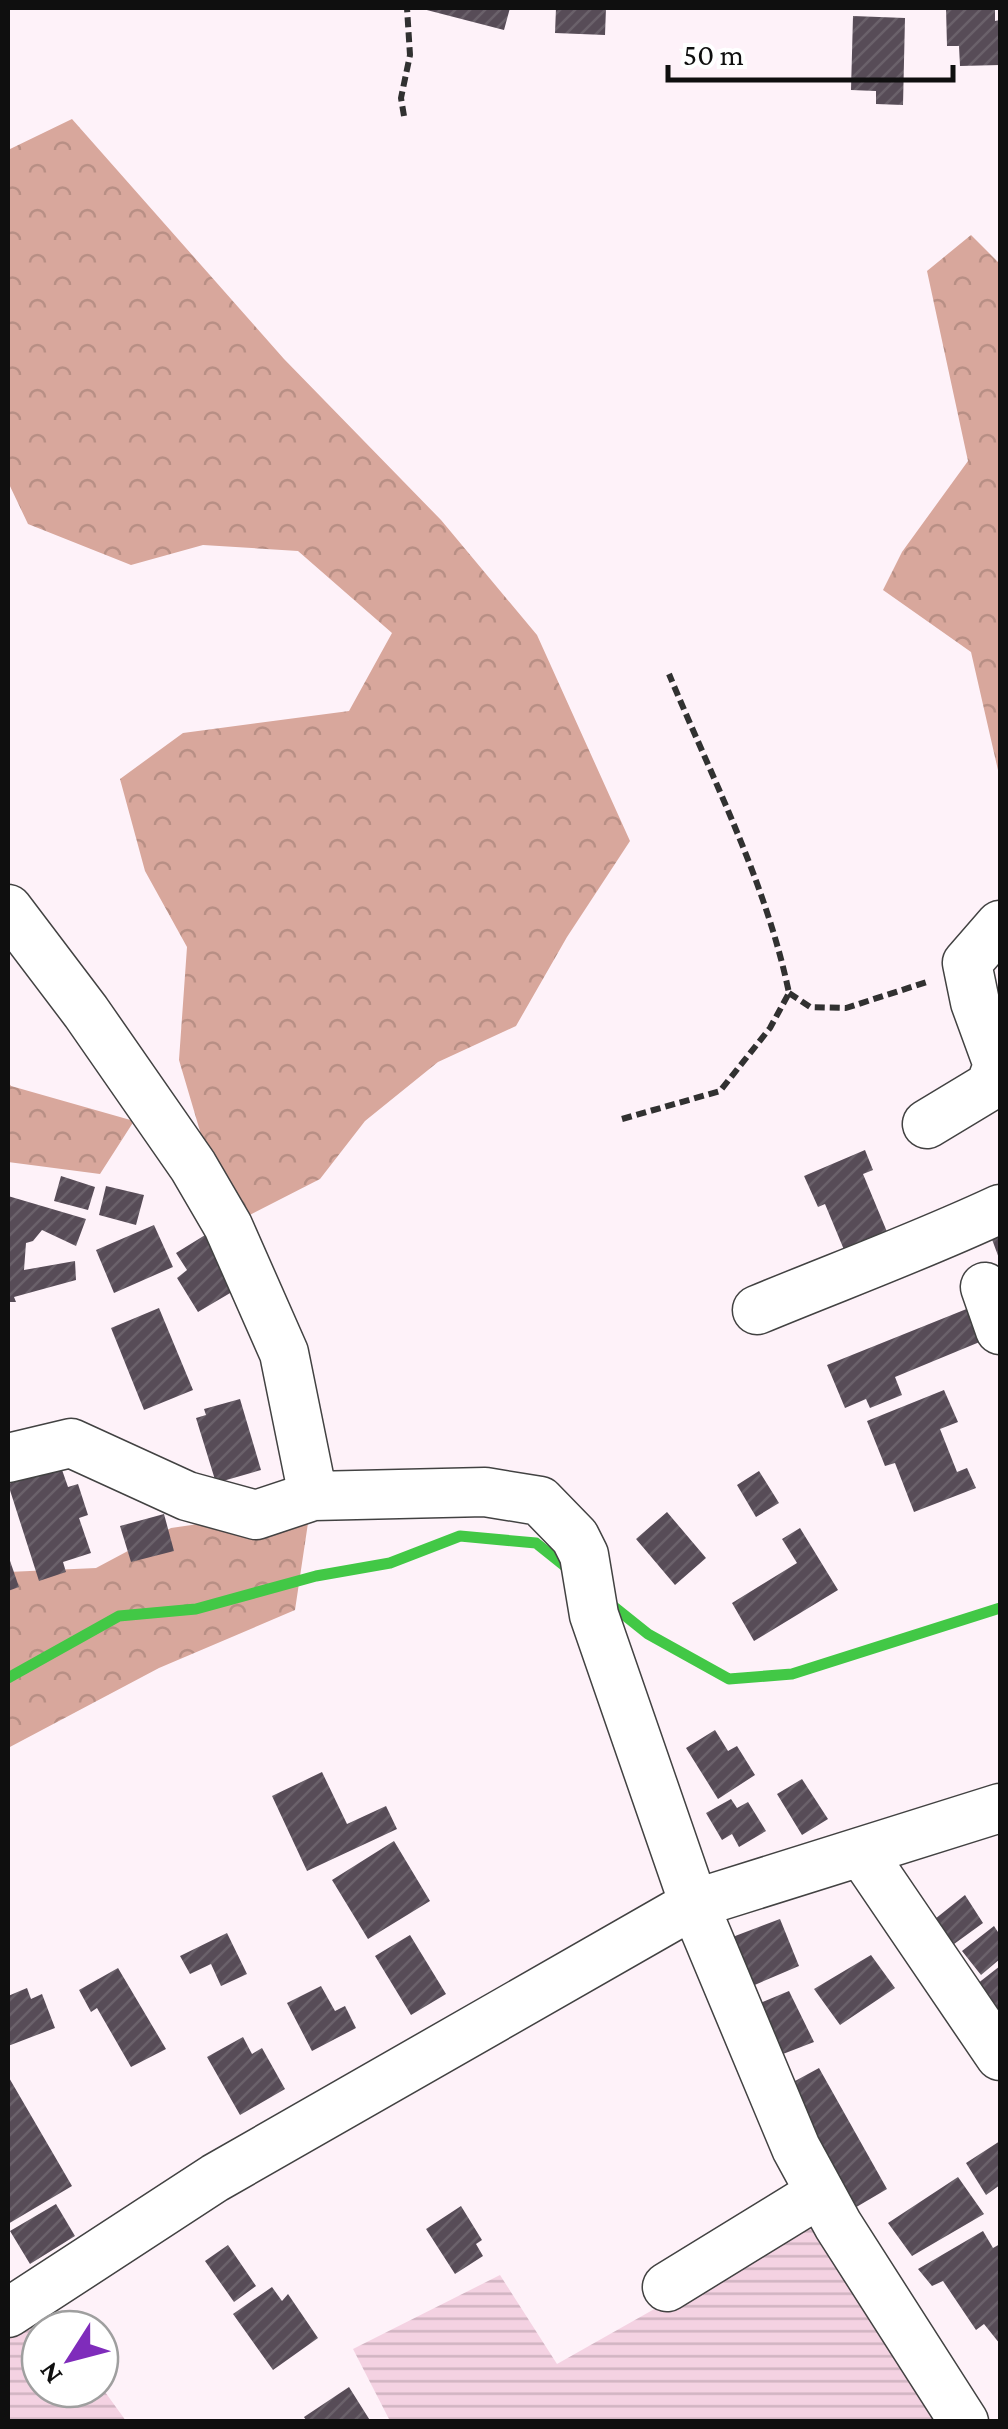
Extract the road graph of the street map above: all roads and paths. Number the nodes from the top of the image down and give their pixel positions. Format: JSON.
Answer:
{"nodes":[{"id":1,"x":407,"y":8,"type":"edge"},
{"id":2,"x":404,"y":116,"type":"dead end"},
{"id":3,"x":669,"y":674,"type":"dead end"},
{"id":4,"x":8,"y":909,"type":"edge"},
{"id":5,"x":1000,"y":925,"type":"edge"},
{"id":6,"x":968,"y":963,"type":"junction"},
{"id":7,"x":789,"y":992,"type":"junction"},
{"id":8,"x":622,"y":1119,"type":"dead end"},
{"id":9,"x":927,"y":1124,"type":"dead end"},
{"id":10,"x":1000,"y":1209,"type":"edge"},
{"id":11,"x":758,"y":1310,"type":"dead end"},
{"id":12,"x":8,"y":1458,"type":"edge"},
{"id":13,"x":313,"y":1496,"type":"junction"},
{"id":14,"x":1000,"y":1808,"type":"edge"},
{"id":15,"x":862,"y":1853,"type":"junction"},
{"id":16,"x":694,"y":1904,"type":"junction"},
{"id":17,"x":1000,"y":2056,"type":"edge"},
{"id":18,"x":820,"y":2193,"type":"junction"},
{"id":19,"x":666,"y":2287,"type":"dead end"},
{"id":20,"x":8,"y":2313,"type":"edge"},
{"id":21,"x":964,"y":2422,"type":"edge"}],
"edges":[{"from":1,"to":2,"type":"path"},
{"from":3,"to":7,"type":"path"},
{"from":4,"to":13,"type":"street"},
{"from":5,"to":6,"type":"street"},
{"from":6,"to":7,"type":"path"},
{"from":6,"to":9,"type":"street"},
{"from":7,"to":8,"type":"path"},
{"from":10,"to":11,"type":"street"},
{"from":12,"to":13,"type":"street"},
{"from":13,"to":16,"type":"street"},
{"from":14,"to":15,"type":"street"},
{"from":15,"to":16,"type":"street"},
{"from":15,"to":17,"type":"street"},
{"from":16,"to":18,"type":"street"},
{"from":16,"to":20,"type":"street"},
{"from":18,"to":19,"type":"street"},
{"from":18,"to":21,"type":"street"}]}
